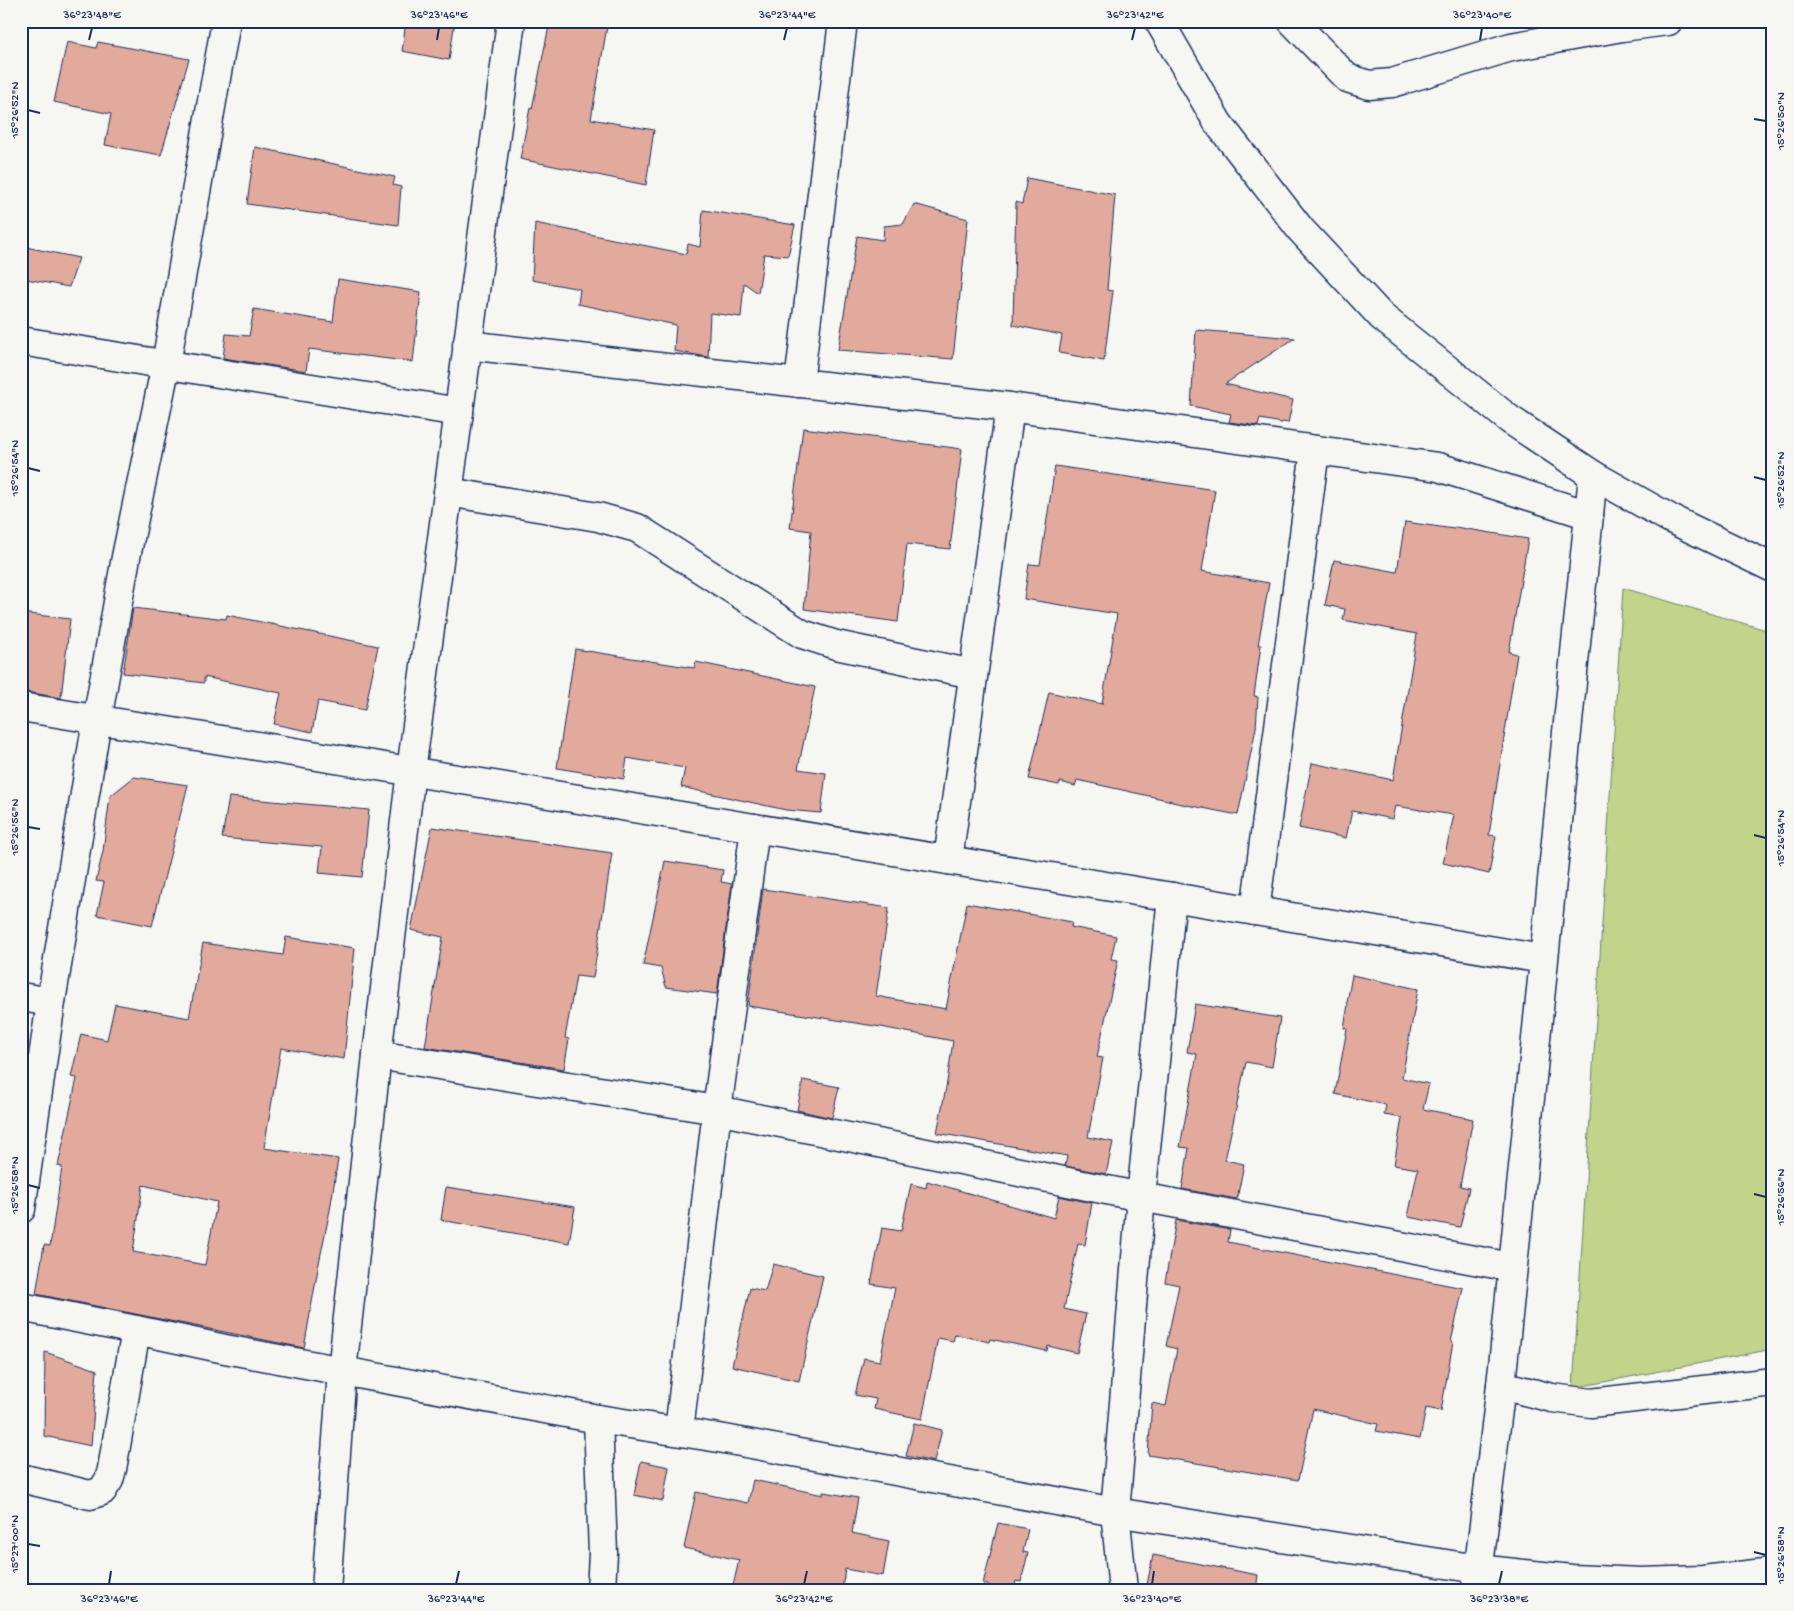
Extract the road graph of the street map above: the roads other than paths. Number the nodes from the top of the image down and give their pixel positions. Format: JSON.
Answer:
{"nodes":[{"id":1,"x":226,"y":21,"type":"edge"},
{"id":2,"x":511,"y":21,"type":"edge"},
{"id":3,"x":843,"y":21,"type":"edge"},
{"id":4,"x":1159,"y":21,"type":"edge"},
{"id":5,"x":1292,"y":21,"type":"edge"},
{"id":6,"x":1668,"y":21,"type":"edge"},
{"id":7,"x":21,"y":342,"type":"edge"},
{"id":8,"x":467,"y":346,"type":"junction"},
{"id":9,"x":166,"y":364,"type":"junction"},
{"id":10,"x":799,"y":383,"type":"junction"},
{"id":11,"x":1010,"y":407,"type":"junction"},
{"id":12,"x":459,"y":412,"type":"junction"},
{"id":13,"x":1315,"y":450,"type":"junction"},
{"id":14,"x":1593,"y":475,"type":"junction"},
{"id":15,"x":448,"y":492,"type":"junction"},
{"id":16,"x":1588,"y":516,"type":"junction"},
{"id":17,"x":1773,"y":568,"type":"edge"},
{"id":18,"x":974,"y":674,"type":"junction"},
{"id":19,"x":21,"y":708,"type":"edge"},
{"id":20,"x":97,"y":720,"type":"junction"},
{"id":21,"x":411,"y":771,"type":"junction"},
{"id":22,"x":756,"y":828,"type":"junction"},
{"id":23,"x":948,"y":860,"type":"junction"},
{"id":24,"x":1172,"y":897,"type":"junction"},
{"id":25,"x":1255,"y":911,"type":"junction"},
{"id":26,"x":1543,"y":959,"type":"junction"},
{"id":27,"x":21,"y":997,"type":"edge"},
{"id":28,"x":51,"y":1002,"type":"junction"},
{"id":29,"x":377,"y":1055,"type":"junction"},
{"id":30,"x":717,"y":1110,"type":"junction"},
{"id":31,"x":1142,"y":1197,"type":"junction"},
{"id":32,"x":21,"y":1209,"type":"edge"},
{"id":33,"x":1511,"y":1267,"type":"junction"},
{"id":34,"x":21,"y":1307,"type":"edge"},
{"id":35,"x":136,"y":1330,"type":"junction"},
{"id":36,"x":342,"y":1370,"type":"junction"},
{"id":37,"x":1773,"y":1382,"type":"edge"},
{"id":38,"x":1501,"y":1385,"type":"junction"},
{"id":39,"x":598,"y":1419,"type":"junction"},
{"id":40,"x":679,"y":1431,"type":"junction"},
{"id":41,"x":21,"y":1478,"type":"edge"},
{"id":42,"x":1115,"y":1512,"type":"junction"},
{"id":43,"x":1773,"y":1572,"type":"edge"},
{"id":44,"x":1477,"y":1579,"type":"edge"},
{"id":45,"x":326,"y":1590,"type":"edge"},
{"id":46,"x":600,"y":1590,"type":"edge"},
{"id":47,"x":1123,"y":1590,"type":"edge"}],
"edges":[{"from":1,"to":9,"type":"street"},
{"from":2,"to":8,"type":"street"},
{"from":3,"to":10,"type":"street"},
{"from":4,"to":14,"type":"street"},
{"from":5,"to":6,"type":"street"},
{"from":7,"to":9,"type":"street"},
{"from":8,"to":10,"type":"street"},
{"from":8,"to":12,"type":"street"},
{"from":9,"to":12,"type":"street"},
{"from":9,"to":20,"type":"street"},
{"from":10,"to":11,"type":"street"},
{"from":11,"to":13,"type":"street"},
{"from":11,"to":18,"type":"street"},
{"from":12,"to":15,"type":"street"},
{"from":13,"to":16,"type":"street"},
{"from":13,"to":25,"type":"street"},
{"from":14,"to":16,"type":"street"},
{"from":14,"to":17,"type":"street"},
{"from":15,"to":18,"type":"street"},
{"from":15,"to":21,"type":"street"},
{"from":16,"to":26,"type":"street"},
{"from":18,"to":23,"type":"street"},
{"from":19,"to":20,"type":"street"},
{"from":20,"to":21,"type":"street"},
{"from":20,"to":28,"type":"street"},
{"from":21,"to":22,"type":"street"},
{"from":21,"to":29,"type":"street"},
{"from":22,"to":23,"type":"street"},
{"from":22,"to":30,"type":"street"},
{"from":23,"to":24,"type":"street"},
{"from":24,"to":25,"type":"street"},
{"from":24,"to":31,"type":"street"},
{"from":25,"to":26,"type":"street"},
{"from":26,"to":33,"type":"street"},
{"from":27,"to":28,"type":"street"},
{"from":28,"to":32,"type":"street"},
{"from":29,"to":30,"type":"street"},
{"from":29,"to":36,"type":"street"},
{"from":30,"to":31,"type":"street"},
{"from":30,"to":40,"type":"street"},
{"from":31,"to":33,"type":"street"},
{"from":31,"to":42,"type":"street"},
{"from":33,"to":38,"type":"street"},
{"from":34,"to":35,"type":"street"},
{"from":35,"to":36,"type":"street"},
{"from":35,"to":41,"type":"street"},
{"from":36,"to":39,"type":"street"},
{"from":36,"to":45,"type":"street"},
{"from":37,"to":38,"type":"street"},
{"from":38,"to":44,"type":"street"},
{"from":39,"to":40,"type":"street"},
{"from":39,"to":46,"type":"street"},
{"from":40,"to":42,"type":"street"},
{"from":42,"to":44,"type":"street"},
{"from":42,"to":47,"type":"street"},
{"from":43,"to":44,"type":"street"}]}
